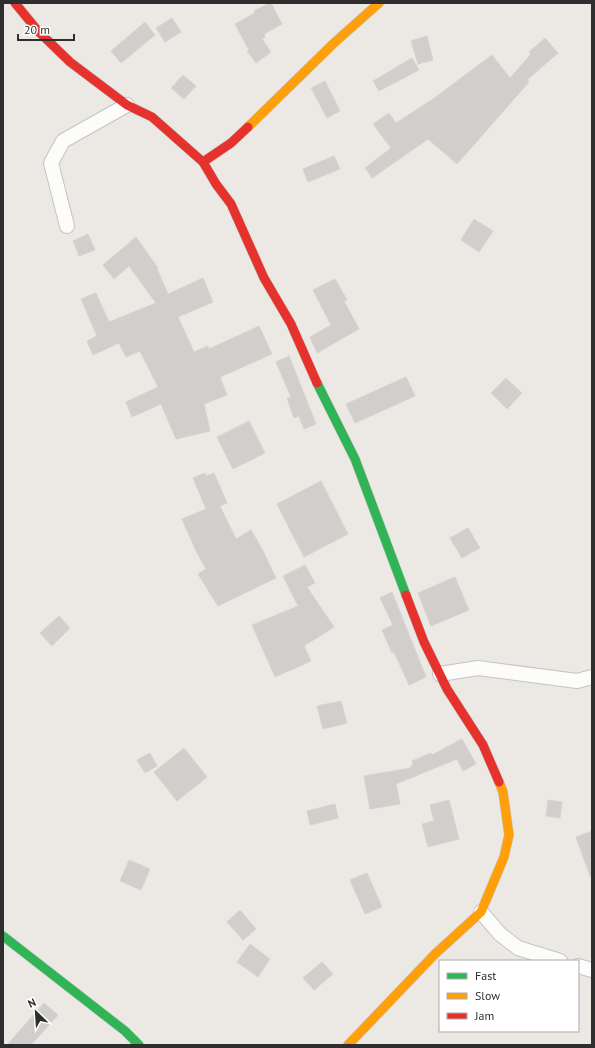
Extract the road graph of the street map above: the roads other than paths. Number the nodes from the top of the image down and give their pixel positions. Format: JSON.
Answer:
{"nodes":[{"id":1,"x":15,"y":3,"type":"edge"},
{"id":2,"x":379,"y":3,"type":"edge"},
{"id":3,"x":127,"y":105,"type":"junction"},
{"id":4,"x":203,"y":162,"type":"junction"},
{"id":5,"x":67,"y":226,"type":"dead end"},
{"id":6,"x":440,"y":674,"type":"junction"},
{"id":7,"x":592,"y":677,"type":"edge"},
{"id":8,"x":481,"y":912,"type":"junction"},
{"id":9,"x":3,"y":936,"type":"edge"},
{"id":10,"x":557,"y":960,"type":"edge"},
{"id":11,"x":579,"y":966,"type":"edge"},
{"id":12,"x":592,"y":970,"type":"edge"},
{"id":13,"x":139,"y":1045,"type":"edge"},
{"id":14,"x":348,"y":1045,"type":"edge"}],
"edges":[{"from":1,"to":3,"type":"street"},
{"from":2,"to":4,"type":"street"},
{"from":3,"to":4,"type":"street"},
{"from":3,"to":5,"type":"street"},
{"from":4,"to":6,"type":"street"},
{"from":6,"to":7,"type":"street"},
{"from":6,"to":8,"type":"street"},
{"from":8,"to":10,"type":"street"},
{"from":8,"to":14,"type":"street"},
{"from":9,"to":13,"type":"street"},
{"from":11,"to":12,"type":"street"}]}
